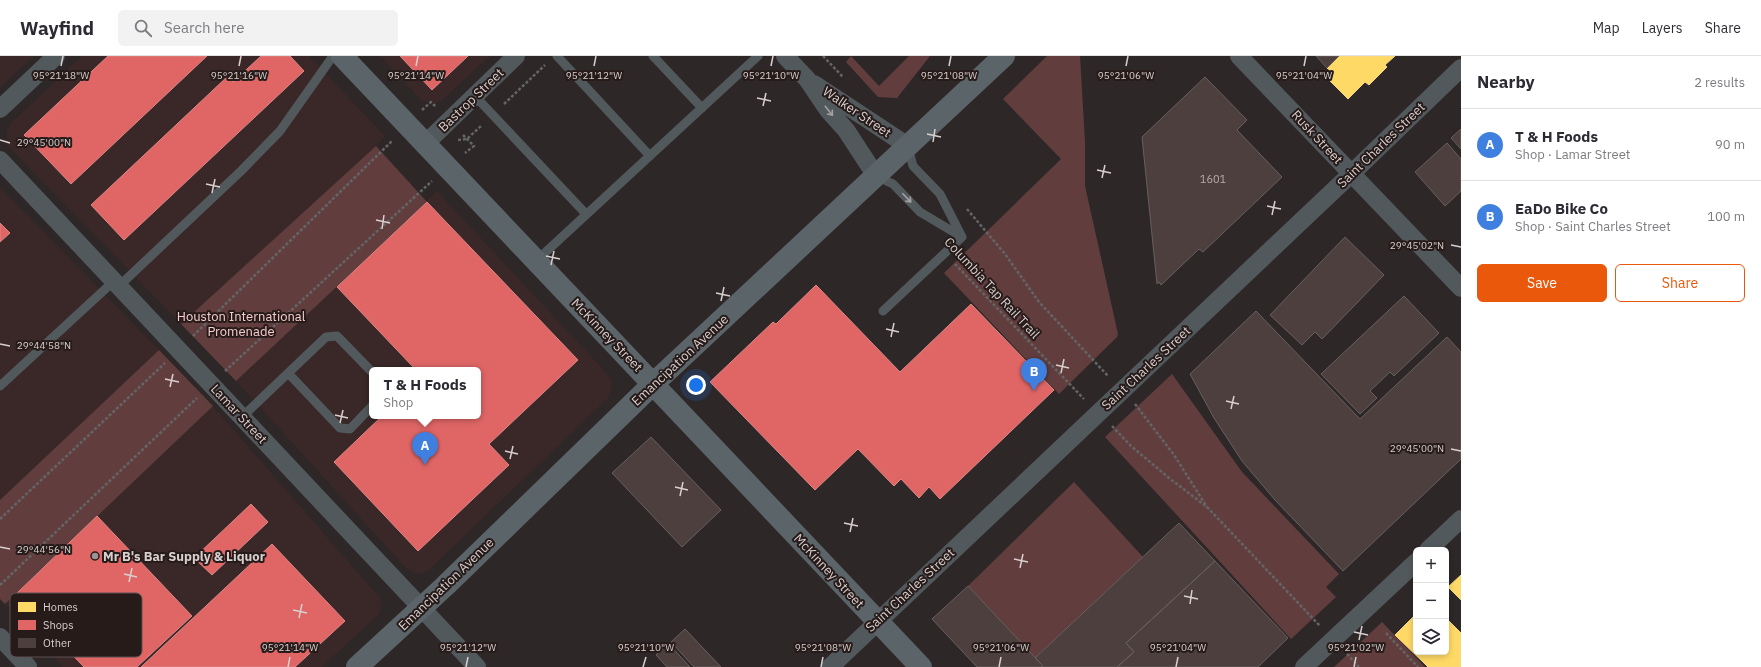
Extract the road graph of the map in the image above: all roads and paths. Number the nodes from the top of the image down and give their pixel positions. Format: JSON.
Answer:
{"nodes":[{"id":1,"x":56,"y":56,"type":"edge"},
{"id":2,"x":333,"y":56,"type":"edge"},
{"id":3,"x":342,"y":56,"type":"edge"},
{"id":4,"x":516,"y":56,"type":"edge"},
{"id":5,"x":557,"y":56,"type":"edge"},
{"id":6,"x":653,"y":56,"type":"edge"},
{"id":7,"x":758,"y":56,"type":"edge"},
{"id":8,"x":785,"y":56,"type":"edge"},
{"id":9,"x":1004,"y":56,"type":"edge"},
{"id":10,"x":1239,"y":56,"type":"edge"},
{"id":11,"x":1461,"y":68,"type":"edge"},
{"id":12,"x":807,"y":79,"type":"junction"},
{"id":13,"x":475,"y":96,"type":"junction"},
{"id":14,"x":702,"y":108,"type":"junction"},
{"id":15,"x":0,"y":109,"type":"edge"},
{"id":16,"x":392,"y":141,"type":"dead end"},
{"id":17,"x":425,"y":144,"type":"junction"},
{"id":18,"x":908,"y":146,"type":"junction"},
{"id":19,"x":650,"y":156,"type":"junction"},
{"id":20,"x":0,"y":160,"type":"edge"},
{"id":21,"x":1351,"y":174,"type":"junction"},
{"id":22,"x":876,"y":176,"type":"junction"},
{"id":23,"x":425,"y":187,"type":"dead end"},
{"id":24,"x":962,"y":205,"type":"dead end"},
{"id":25,"x":586,"y":214,"type":"junction"},
{"id":26,"x":962,"y":237,"type":"junction"},
{"id":27,"x":945,"y":253,"type":"junction"},
{"id":28,"x":536,"y":261,"type":"junction"},
{"id":29,"x":116,"y":284,"type":"junction"},
{"id":30,"x":1461,"y":288,"type":"edge"},
{"id":31,"x":883,"y":311,"type":"dead end"},
{"id":32,"x":190,"y":338,"type":"dead end"},
{"id":33,"x":166,"y":362,"type":"dead end"},
{"id":34,"x":1096,"y":365,"type":"dead end"},
{"id":35,"x":369,"y":369,"type":"edge"},
{"id":36,"x":224,"y":373,"type":"dead end"},
{"id":37,"x":288,"y":373,"type":"junction"},
{"id":38,"x":653,"y":384,"type":"junction"},
{"id":39,"x":0,"y":386,"type":"edge"},
{"id":40,"x":1076,"y":391,"type":"dead end"},
{"id":41,"x":199,"y":397,"type":"dead end"},
{"id":42,"x":1138,"y":407,"type":"dead end"},
{"id":43,"x":369,"y":409,"type":"edge"},
{"id":44,"x":242,"y":417,"type":"junction"},
{"id":45,"x":1116,"y":430,"type":"dead end"},
{"id":46,"x":1207,"y":507,"type":"junction"},
{"id":47,"x":0,"y":519,"type":"edge"},
{"id":48,"x":1461,"y":519,"type":"edge"},
{"id":49,"x":1431,"y":547,"type":"edge"},
{"id":50,"x":1413,"y":565,"type":"edge"},
{"id":51,"x":0,"y":585,"type":"edge"},
{"id":52,"x":422,"y":608,"type":"junction"},
{"id":53,"x":1310,"y":616,"type":"dead end"},
{"id":54,"x":877,"y":621,"type":"junction"},
{"id":55,"x":1386,"y":633,"type":"dead end"},
{"id":56,"x":0,"y":637,"type":"edge"},
{"id":57,"x":10,"y":648,"type":"edge"},
{"id":58,"x":19,"y":657,"type":"edge"},
{"id":59,"x":1352,"y":660,"type":"dead end"},
{"id":60,"x":28,"y":667,"type":"edge"},
{"id":61,"x":357,"y":667,"type":"edge"},
{"id":62,"x":478,"y":667,"type":"edge"},
{"id":63,"x":830,"y":667,"type":"edge"},
{"id":64,"x":920,"y":667,"type":"edge"},
{"id":65,"x":1304,"y":667,"type":"edge"},
{"id":66,"x":1359,"y":667,"type":"edge"},
{"id":67,"x":1418,"y":667,"type":"edge"}],
"edges":[{"from":1,"to":15,"type":"street"},
{"from":2,"to":29,"type":"lane"},
{"from":3,"to":17,"type":"main road","name":"McKinney Street"},
{"from":4,"to":13,"type":"street","name":"Bastrop Street"},
{"from":5,"to":19,"type":"lane"},
{"from":6,"to":14,"type":"lane"},
{"from":7,"to":14,"type":"lane"},
{"from":8,"to":12,"type":"street","name":"Walker Street"},
{"from":9,"to":18,"type":"main road","name":"Emancipation Avenue"},
{"from":10,"to":21,"type":"street","name":"Rusk Street"},
{"from":11,"to":21,"type":"street","name":"Saint Charles Street"},
{"from":12,"to":18,"type":"street","name":"Walker Street"},
{"from":12,"to":22,"type":"street","name":"Walker Street","one_way":true},
{"from":13,"to":17,"type":"street","name":"Bastrop Street"},
{"from":13,"to":25,"type":"lane"},
{"from":14,"to":19,"type":"lane"},
{"from":16,"to":32,"type":"path"},
{"from":17,"to":28,"type":"main road","name":"McKinney Street"},
{"from":18,"to":22,"type":"main road","name":"Emancipation Avenue"},
{"from":18,"to":26,"type":"lane"},
{"from":19,"to":25,"type":"lane"},
{"from":20,"to":29,"type":"street","name":"Lamar Street"},
{"from":21,"to":30,"type":"street","name":"Rusk Street"},
{"from":21,"to":54,"type":"street","name":"Saint Charles Street"},
{"from":22,"to":26,"type":"lane","one_way":true},
{"from":22,"to":38,"type":"main road","name":"Emancipation Avenue"},
{"from":23,"to":36,"type":"path"},
{"from":24,"to":34,"type":"path","name":"Columbia Tap Rail Trail"},
{"from":25,"to":28,"type":"lane"},
{"from":26,"to":27,"type":"lane"},
{"from":27,"to":31,"type":"lane"},
{"from":27,"to":40,"type":"path","name":"Columbia Tap Rail Trail"},
{"from":28,"to":38,"type":"main road","name":"McKinney Street"},
{"from":29,"to":39,"type":"lane"},
{"from":29,"to":44,"type":"street","name":"Lamar Street"},
{"from":33,"to":47,"type":"path"},
{"from":35,"to":37,"type":"lane"},
{"from":37,"to":43,"type":"lane"},
{"from":37,"to":44,"type":"lane"},
{"from":38,"to":52,"type":"main road","name":"Emancipation Avenue"},
{"from":38,"to":54,"type":"main road","name":"McKinney Street"},
{"from":41,"to":51,"type":"path"},
{"from":42,"to":46,"type":"path"},
{"from":44,"to":52,"type":"street","name":"Lamar Street"},
{"from":45,"to":46,"type":"path"},
{"from":46,"to":53,"type":"path"},
{"from":48,"to":49,"type":"street"},
{"from":50,"to":65,"type":"street"},
{"from":52,"to":61,"type":"main road","name":"Emancipation Avenue"},
{"from":52,"to":62,"type":"street","name":"Lamar Street"},
{"from":54,"to":63,"type":"street","name":"Saint Charles Street"},
{"from":54,"to":64,"type":"main road","name":"McKinney Street"},
{"from":55,"to":67,"type":"path"},
{"from":56,"to":57,"type":"street"},
{"from":58,"to":60,"type":"street"},
{"from":59,"to":66,"type":"path"}]}
